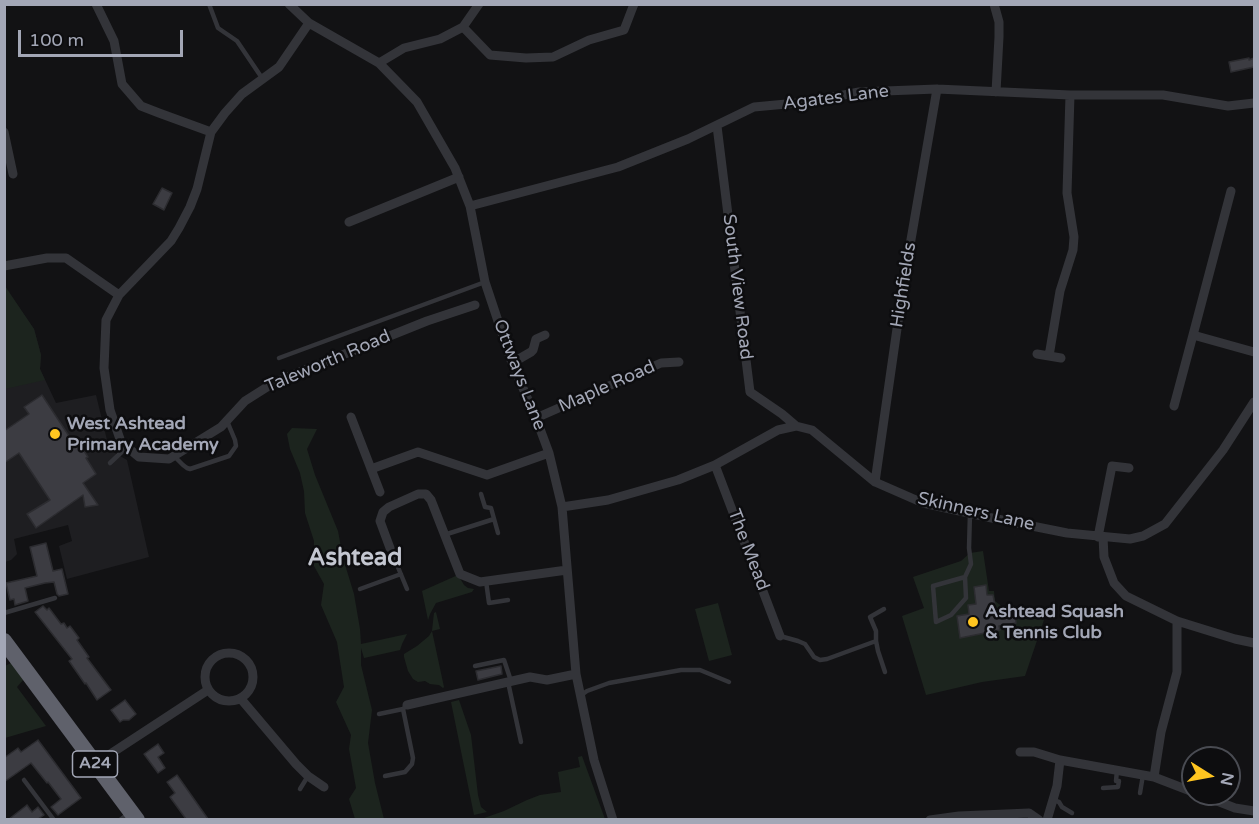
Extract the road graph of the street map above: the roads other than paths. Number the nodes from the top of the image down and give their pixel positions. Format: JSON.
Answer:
{"nodes":[{"id":1,"x":96,"y":4,"type":"edge"},
{"id":2,"x":209,"y":4,"type":"edge"},
{"id":3,"x":289,"y":4,"type":"edge"},
{"id":4,"x":479,"y":4,"type":"edge"},
{"id":5,"x":634,"y":4,"type":"edge"},
{"id":6,"x":994,"y":4,"type":"edge"},
{"id":7,"x":309,"y":24,"type":"junction"},
{"id":8,"x":463,"y":27,"type":"junction"},
{"id":9,"x":379,"y":63,"type":"junction"},
{"id":10,"x":262,"y":78,"type":"junction"},
{"id":11,"x":937,"y":89,"type":"junction"},
{"id":12,"x":996,"y":92,"type":"junction"},
{"id":13,"x":1070,"y":95,"type":"junction"},
{"id":14,"x":1254,"y":103,"type":"edge"},
{"id":15,"x":717,"y":126,"type":"junction"},
{"id":16,"x":4,"y":132,"type":"edge"},
{"id":17,"x":212,"y":132,"type":"junction"},
{"id":18,"x":13,"y":174,"type":"dead end"},
{"id":19,"x":459,"y":177,"type":"junction"},
{"id":20,"x":1231,"y":191,"type":"dead end"},
{"id":21,"x":470,"y":206,"type":"junction"},
{"id":22,"x":349,"y":222,"type":"dead end"},
{"id":23,"x":4,"y":266,"type":"edge"},
{"id":24,"x":485,"y":282,"type":"junction"},
{"id":25,"x":119,"y":295,"type":"junction"},
{"id":26,"x":475,"y":304,"type":"dead end"},
{"id":27,"x":545,"y":335,"type":"dead end"},
{"id":28,"x":1193,"y":335,"type":"junction"},
{"id":29,"x":1254,"y":351,"type":"edge"},
{"id":30,"x":1036,"y":354,"type":"dead end"},
{"id":31,"x":1049,"y":356,"type":"junction"},
{"id":32,"x":279,"y":358,"type":"dead end"},
{"id":33,"x":1061,"y":358,"type":"dead end"},
{"id":34,"x":678,"y":362,"type":"dead end"},
{"id":35,"x":512,"y":363,"type":"junction"},
{"id":36,"x":1254,"y":402,"type":"edge"},
{"id":37,"x":1174,"y":406,"type":"dead end"},
{"id":38,"x":351,"y":417,"type":"dead end"},
{"id":39,"x":536,"y":418,"type":"junction"},
{"id":40,"x":227,"y":421,"type":"junction"},
{"id":41,"x":796,"y":426,"type":"junction"},
{"id":42,"x":127,"y":447,"type":"junction"},
{"id":43,"x":549,"y":453,"type":"junction"},
{"id":44,"x":174,"y":456,"type":"junction"},
{"id":45,"x":110,"y":463,"type":"dead end"},
{"id":46,"x":715,"y":465,"type":"junction"},
{"id":47,"x":1129,"y":468,"type":"dead end"},
{"id":48,"x":371,"y":469,"type":"junction"},
{"id":49,"x":876,"y":482,"type":"junction"},
{"id":50,"x":380,"y":492,"type":"dead end"},
{"id":51,"x":481,"y":494,"type":"dead end"},
{"id":52,"x":562,"y":507,"type":"junction"},
{"id":53,"x":970,"y":513,"type":"junction"},
{"id":54,"x":494,"y":519,"type":"junction"},
{"id":55,"x":498,"y":533,"type":"dead end"},
{"id":56,"x":444,"y":535,"type":"junction"},
{"id":57,"x":1100,"y":537,"type":"junction"},
{"id":58,"x":390,"y":548,"type":"joint"},
{"id":59,"x":567,"y":570,"type":"junction"},
{"id":60,"x":401,"y":574,"type":"junction"},
{"id":61,"x":965,"y":577,"type":"junction"},
{"id":62,"x":486,"y":581,"type":"junction"},
{"id":63,"x":360,"y":589,"type":"dead end"},
{"id":64,"x":407,"y":589,"type":"dead end"},
{"id":65,"x":55,"y":598,"type":"dead end"},
{"id":66,"x":508,"y":600,"type":"dead end"},
{"id":67,"x":884,"y":609,"type":"dead end"},
{"id":68,"x":4,"y":613,"type":"edge"},
{"id":69,"x":1177,"y":621,"type":"junction"},
{"id":70,"x":780,"y":636,"type":"joint"},
{"id":71,"x":4,"y":641,"type":"edge"},
{"id":72,"x":876,"y":641,"type":"junction"},
{"id":73,"x":1254,"y":643,"type":"edge"},
{"id":74,"x":476,"y":666,"type":"dead end"},
{"id":75,"x":885,"y":672,"type":"dead end"},
{"id":76,"x":576,"y":674,"type":"junction"},
{"id":77,"x":509,"y":682,"type":"junction"},
{"id":78,"x":729,"y":682,"type":"dead end"},
{"id":79,"x":208,"y":690,"type":"junction"},
{"id":80,"x":580,"y":696,"type":"junction"},
{"id":81,"x":241,"y":699,"type":"junction"},
{"id":82,"x":405,"y":707,"type":"junction"},
{"id":83,"x":379,"y":714,"type":"dead end"},
{"id":84,"x":521,"y":741,"type":"dead end"},
{"id":85,"x":1020,"y":752,"type":"dead end"},
{"id":86,"x":1060,"y":760,"type":"junction"},
{"id":87,"x":95,"y":764,"type":"junction"},
{"id":88,"x":1117,"y":770,"type":"junction"},
{"id":89,"x":1143,"y":775,"type":"junction"},
{"id":90,"x":308,"y":776,"type":"junction"},
{"id":91,"x":385,"y":776,"type":"dead end"},
{"id":92,"x":1154,"y":777,"type":"junction"},
{"id":93,"x":24,"y":780,"type":"dead end"},
{"id":94,"x":324,"y":787,"type":"dead end"},
{"id":95,"x":1181,"y":787,"type":"edge"},
{"id":96,"x":1103,"y":788,"type":"dead end"},
{"id":97,"x":300,"y":789,"type":"dead end"},
{"id":98,"x":1140,"y":793,"type":"dead end"},
{"id":99,"x":1053,"y":800,"type":"junction"},
{"id":100,"x":1230,"y":806,"type":"edge"},
{"id":101,"x":1254,"y":812,"type":"edge"},
{"id":102,"x":1072,"y":813,"type":"dead end"},
{"id":103,"x":129,"y":817,"type":"edge"},
{"id":104,"x":54,"y":819,"type":"edge"},
{"id":105,"x":613,"y":819,"type":"edge"},
{"id":106,"x":930,"y":819,"type":"edge"},
{"id":107,"x":1039,"y":819,"type":"edge"},
{"id":108,"x":1047,"y":819,"type":"edge"}],
"edges":[{"from":1,"to":17,"type":"street"},
{"from":2,"to":10,"type":"lane"},
{"from":3,"to":7,"type":"street","name":"Ottways Lane"},
{"from":4,"to":8,"type":"street"},
{"from":5,"to":8,"type":"street"},
{"from":6,"to":12,"type":"street"},
{"from":7,"to":9,"type":"street","name":"Ottways Lane"},
{"from":7,"to":10,"type":"street"},
{"from":8,"to":9,"type":"street"},
{"from":9,"to":19,"type":"street","name":"Ottways Lane"},
{"from":10,"to":17,"type":"street"},
{"from":11,"to":12,"type":"street","name":"Agates Lane"},
{"from":11,"to":15,"type":"street","name":"Agates Lane"},
{"from":11,"to":49,"type":"street","name":"Highfields"},
{"from":12,"to":13,"type":"street","name":"Agates Lane"},
{"from":13,"to":14,"type":"street","name":"Agates Lane"},
{"from":13,"to":31,"type":"street"},
{"from":15,"to":21,"type":"street","name":"Agates Lane"},
{"from":15,"to":41,"type":"street","name":"South View Road"},
{"from":16,"to":18,"type":"street"},
{"from":17,"to":25,"type":"street"},
{"from":19,"to":21,"type":"street","name":"Ottways Lane"},
{"from":19,"to":22,"type":"street"},
{"from":20,"to":28,"type":"street"},
{"from":21,"to":24,"type":"street","name":"Ottways Lane"},
{"from":23,"to":25,"type":"street"},
{"from":24,"to":32,"type":"lane"},
{"from":24,"to":35,"type":"street","name":"Ottways Lane"},
{"from":25,"to":42,"type":"street"},
{"from":26,"to":40,"type":"street","name":"Taleworth Road"},
{"from":27,"to":35,"type":"street"},
{"from":28,"to":29,"type":"street"},
{"from":28,"to":37,"type":"street"},
{"from":30,"to":31,"type":"street"},
{"from":31,"to":33,"type":"street"},
{"from":34,"to":39,"type":"street","name":"Maple Road"},
{"from":35,"to":39,"type":"street","name":"Ottways Lane"},
{"from":36,"to":57,"type":"street","name":"Skinners Lane"},
{"from":38,"to":48,"type":"street"},
{"from":39,"to":43,"type":"street","name":"Ottways Lane"},
{"from":40,"to":44,"type":"street","name":"Taleworth Road"},
{"from":40,"to":44,"type":"lane"},
{"from":41,"to":46,"type":"street"},
{"from":41,"to":49,"type":"street","name":"Skinners Lane"},
{"from":42,"to":44,"type":"street","name":"Taleworth Road"},
{"from":42,"to":45,"type":"lane"},
{"from":43,"to":48,"type":"street"},
{"from":43,"to":52,"type":"street","name":"Ottways Lane"},
{"from":46,"to":52,"type":"street"},
{"from":46,"to":70,"type":"street","name":"The Mead"},
{"from":47,"to":57,"type":"street"},
{"from":48,"to":50,"type":"street"},
{"from":49,"to":53,"type":"street","name":"Skinners Lane"},
{"from":51,"to":54,"type":"lane"},
{"from":52,"to":59,"type":"street","name":"Ottways Lane"},
{"from":53,"to":57,"type":"street","name":"Skinners Lane"},
{"from":53,"to":61,"type":"lane"},
{"from":54,"to":55,"type":"lane"},
{"from":54,"to":56,"type":"lane"},
{"from":56,"to":58,"type":"street"},
{"from":56,"to":62,"type":"street"},
{"from":57,"to":69,"type":"street"},
{"from":58,"to":60,"type":"lane"},
{"from":59,"to":62,"type":"street"},
{"from":59,"to":76,"type":"street","name":"Ottways Lane"},
{"from":60,"to":63,"type":"lane"},
{"from":60,"to":64,"type":"lane"},
{"from":61,"to":61,"type":"lane"},
{"from":62,"to":66,"type":"lane"},
{"from":65,"to":68,"type":"lane"},
{"from":67,"to":72,"type":"lane"},
{"from":69,"to":73,"type":"street"},
{"from":69,"to":92,"type":"street"},
{"from":70,"to":72,"type":"lane"},
{"from":71,"to":87,"type":"highway","number":"A24"},
{"from":72,"to":75,"type":"lane"},
{"from":74,"to":77,"type":"lane"},
{"from":76,"to":77,"type":"street"},
{"from":76,"to":80,"type":"street","name":"Ottways Lane"},
{"from":77,"to":82,"type":"street"},
{"from":77,"to":84,"type":"lane"},
{"from":78,"to":80,"type":"lane"},
{"from":79,"to":81,"type":"street"},
{"from":79,"to":81,"type":"street"},
{"from":79,"to":87,"type":"street"},
{"from":80,"to":105,"type":"street","name":"Ottways Lane"},
{"from":81,"to":90,"type":"street"},
{"from":82,"to":83,"type":"lane"},
{"from":82,"to":91,"type":"lane"},
{"from":85,"to":86,"type":"street"},
{"from":86,"to":88,"type":"street"},
{"from":86,"to":99,"type":"street"},
{"from":87,"to":103,"type":"highway","number":"A24"},
{"from":88,"to":89,"type":"street"},
{"from":88,"to":96,"type":"lane"},
{"from":89,"to":92,"type":"street"},
{"from":89,"to":98,"type":"lane"},
{"from":90,"to":94,"type":"street"},
{"from":90,"to":97,"type":"lane"},
{"from":92,"to":95,"type":"street"},
{"from":93,"to":104,"type":"lane"},
{"from":99,"to":102,"type":"lane"},
{"from":99,"to":108,"type":"street"},
{"from":100,"to":101,"type":"street"},
{"from":106,"to":107,"type":"street"}]}
